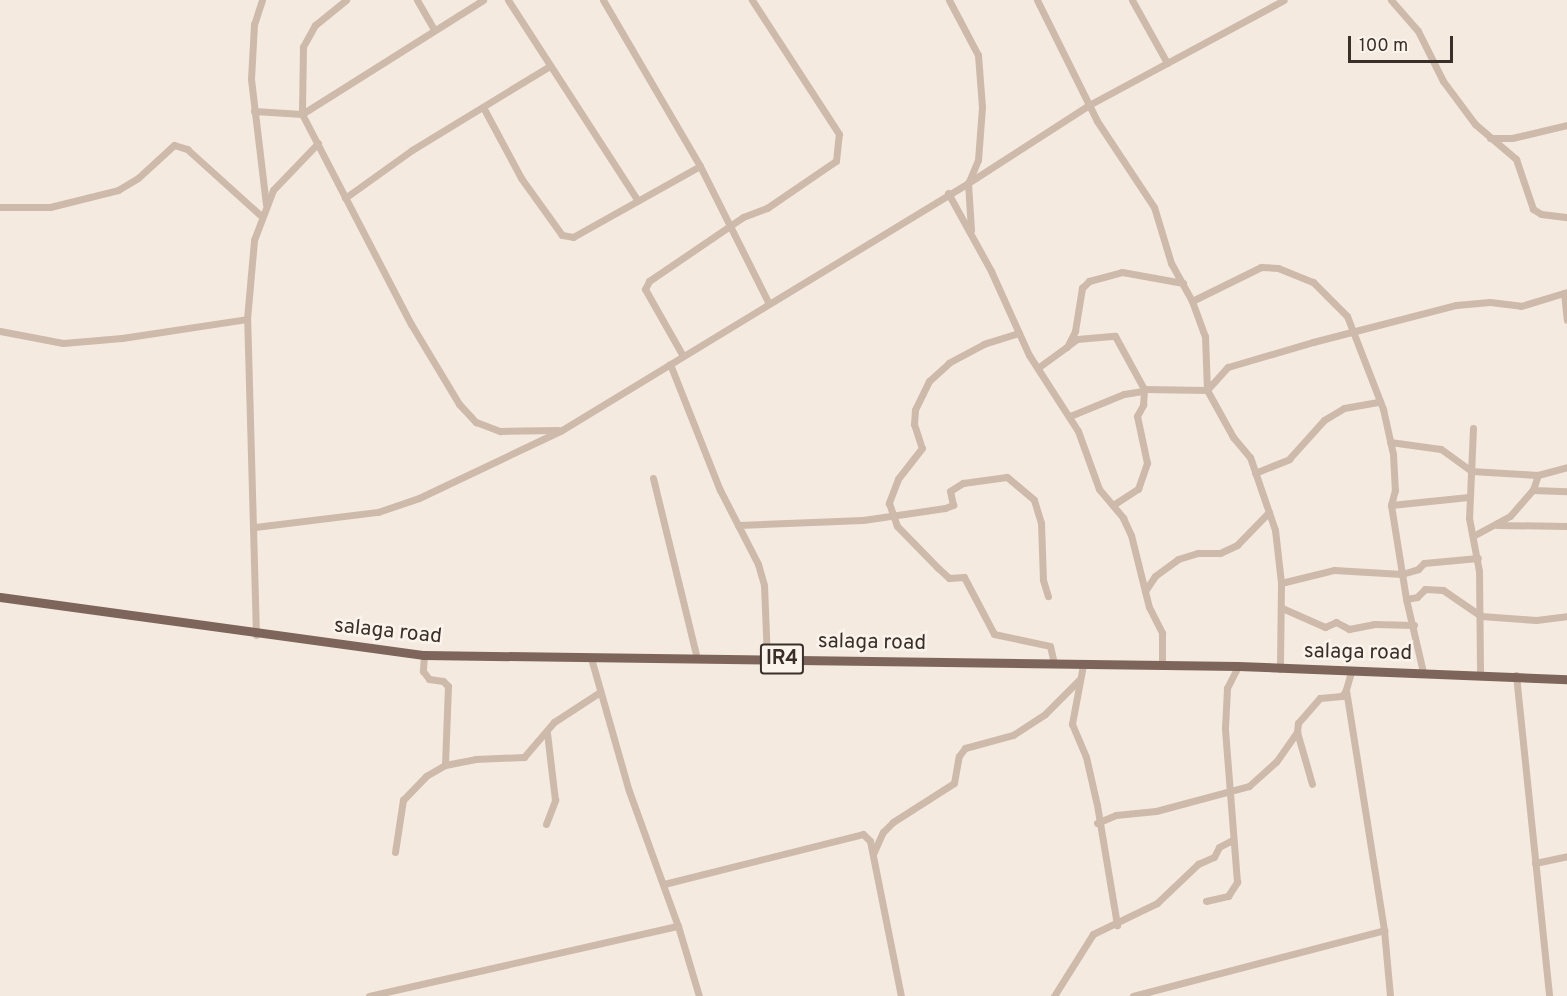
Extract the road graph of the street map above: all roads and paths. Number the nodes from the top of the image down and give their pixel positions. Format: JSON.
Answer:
{"nodes":[{"id":1,"x":262,"y":0,"type":"edge"},
{"id":2,"x":346,"y":0,"type":"edge"},
{"id":3,"x":417,"y":0,"type":"edge"},
{"id":4,"x":483,"y":0,"type":"edge"},
{"id":5,"x":508,"y":0,"type":"edge"},
{"id":6,"x":603,"y":0,"type":"edge"},
{"id":7,"x":752,"y":0,"type":"edge"},
{"id":8,"x":949,"y":0,"type":"edge"},
{"id":9,"x":1037,"y":0,"type":"edge"},
{"id":10,"x":1132,"y":0,"type":"edge"},
{"id":11,"x":1284,"y":0,"type":"edge"},
{"id":12,"x":1391,"y":0,"type":"edge"},
{"id":13,"x":434,"y":30,"type":"junction"},
{"id":14,"x":1167,"y":63,"type":"junction"},
{"id":15,"x":548,"y":67,"type":"junction"},
{"id":16,"x":1089,"y":105,"type":"junction"},
{"id":17,"x":483,"y":107,"type":"junction"},
{"id":18,"x":254,"y":111,"type":"junction"},
{"id":19,"x":302,"y":114,"type":"junction"},
{"id":20,"x":1567,"y":125,"type":"edge"},
{"id":21,"x":1490,"y":138,"type":"junction"},
{"id":22,"x":318,"y":143,"type":"junction"},
{"id":23,"x":700,"y":166,"type":"junction"},
{"id":24,"x":968,"y":183,"type":"junction"},
{"id":25,"x":948,"y":194,"type":"junction"},
{"id":26,"x":345,"y":198,"type":"junction"},
{"id":27,"x":639,"y":201,"type":"junction"},
{"id":28,"x":266,"y":204,"type":"junction"},
{"id":29,"x":0,"y":207,"type":"edge"},
{"id":30,"x":260,"y":216,"type":"junction"},
{"id":31,"x":1567,"y":217,"type":"edge"},
{"id":32,"x":729,"y":230,"type":"junction"},
{"id":33,"x":971,"y":234,"type":"junction"},
{"id":34,"x":1183,"y":283,"type":"junction"},
{"id":35,"x":1566,"y":292,"type":"edge"},
{"id":36,"x":1192,"y":301,"type":"junction"},
{"id":37,"x":769,"y":304,"type":"junction"},
{"id":38,"x":247,"y":319,"type":"junction"},
{"id":39,"x":1567,"y":320,"type":"edge"},
{"id":40,"x":0,"y":331,"type":"edge"},
{"id":41,"x":1355,"y":332,"type":"junction"},
{"id":42,"x":1019,"y":333,"type":"junction"},
{"id":43,"x":1067,"y":347,"type":"junction"},
{"id":44,"x":682,"y":356,"type":"junction"},
{"id":45,"x":670,"y":364,"type":"junction"},
{"id":46,"x":1039,"y":367,"type":"junction"},
{"id":47,"x":1143,"y":390,"type":"junction"},
{"id":48,"x":1207,"y":390,"type":"junction"},
{"id":49,"x":1379,"y":402,"type":"junction"},
{"id":50,"x":1070,"y":416,"type":"junction"},
{"id":51,"x":1473,"y":428,"type":"dead end"},
{"id":52,"x":562,"y":430,"type":"junction"},
{"id":53,"x":1390,"y":442,"type":"junction"},
{"id":54,"x":1567,"y":467,"type":"edge"},
{"id":55,"x":1471,"y":471,"type":"junction"},
{"id":56,"x":1255,"y":473,"type":"junction"},
{"id":57,"x":1538,"y":475,"type":"junction"},
{"id":58,"x":653,"y":478,"type":"dead end"},
{"id":59,"x":1533,"y":490,"type":"junction"},
{"id":60,"x":1567,"y":491,"type":"edge"},
{"id":61,"x":1469,"y":497,"type":"junction"},
{"id":62,"x":1113,"y":505,"type":"junction"},
{"id":63,"x":1391,"y":505,"type":"junction"},
{"id":64,"x":1269,"y":512,"type":"junction"},
{"id":65,"x":893,"y":517,"type":"junction"},
{"id":66,"x":738,"y":525,"type":"junction"},
{"id":67,"x":1497,"y":525,"type":"junction"},
{"id":68,"x":1567,"y":526,"type":"edge"},
{"id":69,"x":255,"y":527,"type":"junction"},
{"id":70,"x":1473,"y":536,"type":"junction"},
{"id":71,"x":1478,"y":558,"type":"junction"},
{"id":72,"x":1402,"y":574,"type":"junction"},
{"id":73,"x":1281,"y":583,"type":"junction"},
{"id":74,"x":1145,"y":591,"type":"junction"},
{"id":75,"x":1048,"y":596,"type":"dead end"},
{"id":76,"x":0,"y":597,"type":"edge"},
{"id":77,"x":1406,"y":599,"type":"junction"},
{"id":78,"x":1282,"y":608,"type":"junction"},
{"id":79,"x":1481,"y":616,"type":"junction"},
{"id":80,"x":1567,"y":616,"type":"edge"},
{"id":81,"x":1414,"y":625,"type":"junction"},
{"id":82,"x":256,"y":635,"type":"junction"},
{"id":83,"x":424,"y":655,"type":"junction"},
{"id":84,"x":591,"y":658,"type":"junction"},
{"id":85,"x":697,"y":658,"type":"junction"},
{"id":86,"x":767,"y":659,"type":"junction"},
{"id":87,"x":1054,"y":664,"type":"junction"},
{"id":88,"x":1083,"y":665,"type":"junction"},
{"id":89,"x":1162,"y":665,"type":"junction"},
{"id":90,"x":1238,"y":666,"type":"junction"},
{"id":91,"x":1280,"y":669,"type":"junction"},
{"id":92,"x":1351,"y":672,"type":"junction"},
{"id":93,"x":1423,"y":672,"type":"junction"},
{"id":94,"x":1480,"y":673,"type":"junction"},
{"id":95,"x":1516,"y":675,"type":"junction"},
{"id":96,"x":1567,"y":679,"type":"edge"},
{"id":97,"x":1079,"y":680,"type":"junction"},
{"id":98,"x":1347,"y":690,"type":"junction"},
{"id":99,"x":600,"y":692,"type":"junction"},
{"id":100,"x":1297,"y":732,"type":"junction"},
{"id":101,"x":547,"y":733,"type":"junction"},
{"id":102,"x":445,"y":765,"type":"junction"},
{"id":103,"x":1312,"y":784,"type":"dead end"},
{"id":104,"x":1230,"y":794,"type":"junction"},
{"id":105,"x":1097,"y":823,"type":"junction"},
{"id":106,"x":546,"y":824,"type":"dead end"},
{"id":107,"x":1233,"y":840,"type":"junction"},
{"id":108,"x":395,"y":852,"type":"dead end"},
{"id":109,"x":872,"y":855,"type":"junction"},
{"id":110,"x":1567,"y":856,"type":"edge"},
{"id":111,"x":1535,"y":862,"type":"junction"},
{"id":112,"x":664,"y":884,"type":"junction"},
{"id":113,"x":1206,"y":901,"type":"dead end"},
{"id":114,"x":1117,"y":925,"type":"junction"},
{"id":115,"x":678,"y":926,"type":"junction"},
{"id":116,"x":1384,"y":930,"type":"junction"},
{"id":117,"x":369,"y":996,"type":"edge"},
{"id":118,"x":699,"y":996,"type":"edge"},
{"id":119,"x":901,"y":996,"type":"edge"},
{"id":120,"x":1054,"y":996,"type":"edge"},
{"id":121,"x":1133,"y":996,"type":"edge"},
{"id":122,"x":1390,"y":996,"type":"edge"},
{"id":123,"x":1549,"y":996,"type":"edge"}],
"edges":[{"from":1,"to":18,"type":"street"},
{"from":2,"to":19,"type":"street"},
{"from":3,"to":13,"type":"street"},
{"from":4,"to":13,"type":"street"},
{"from":5,"to":15,"type":"street"},
{"from":6,"to":23,"type":"street"},
{"from":7,"to":32,"type":"street"},
{"from":8,"to":24,"type":"street"},
{"from":9,"to":16,"type":"street"},
{"from":10,"to":14,"type":"street"},
{"from":11,"to":14,"type":"street"},
{"from":12,"to":21,"type":"street"},
{"from":13,"to":19,"type":"street"},
{"from":14,"to":16,"type":"street"},
{"from":15,"to":17,"type":"street"},
{"from":15,"to":27,"type":"street"},
{"from":16,"to":24,"type":"street"},
{"from":16,"to":34,"type":"street"},
{"from":17,"to":26,"type":"street"},
{"from":17,"to":27,"type":"street"},
{"from":18,"to":19,"type":"street"},
{"from":18,"to":28,"type":"street"},
{"from":19,"to":22,"type":"street"},
{"from":20,"to":21,"type":"street"},
{"from":21,"to":31,"type":"street"},
{"from":22,"to":26,"type":"street"},
{"from":22,"to":28,"type":"street"},
{"from":23,"to":27,"type":"street"},
{"from":23,"to":32,"type":"street"},
{"from":24,"to":25,"type":"street"},
{"from":24,"to":33,"type":"street"},
{"from":25,"to":33,"type":"street"},
{"from":25,"to":37,"type":"street"},
{"from":26,"to":52,"type":"street"},
{"from":28,"to":30,"type":"street"},
{"from":29,"to":30,"type":"street"},
{"from":30,"to":38,"type":"street"},
{"from":32,"to":37,"type":"street"},
{"from":32,"to":44,"type":"street"},
{"from":33,"to":42,"type":"street"},
{"from":34,"to":36,"type":"street"},
{"from":34,"to":43,"type":"street"},
{"from":35,"to":39,"type":"street"},
{"from":35,"to":41,"type":"street"},
{"from":36,"to":41,"type":"street"},
{"from":36,"to":48,"type":"street"},
{"from":37,"to":44,"type":"street"},
{"from":38,"to":40,"type":"street"},
{"from":38,"to":69,"type":"street"},
{"from":41,"to":48,"type":"street"},
{"from":41,"to":49,"type":"street"},
{"from":42,"to":46,"type":"street"},
{"from":42,"to":65,"type":"street"},
{"from":43,"to":46,"type":"street"},
{"from":43,"to":47,"type":"street"},
{"from":44,"to":45,"type":"street"},
{"from":45,"to":52,"type":"street"},
{"from":45,"to":66,"type":"street"},
{"from":46,"to":50,"type":"street"},
{"from":47,"to":48,"type":"street"},
{"from":47,"to":50,"type":"street"},
{"from":47,"to":62,"type":"street"},
{"from":48,"to":56,"type":"street"},
{"from":49,"to":53,"type":"street"},
{"from":49,"to":56,"type":"street"},
{"from":50,"to":62,"type":"street"},
{"from":51,"to":55,"type":"street"},
{"from":52,"to":69,"type":"street"},
{"from":53,"to":55,"type":"street"},
{"from":53,"to":63,"type":"street"},
{"from":54,"to":57,"type":"street"},
{"from":55,"to":57,"type":"street"},
{"from":55,"to":61,"type":"street"},
{"from":56,"to":64,"type":"street"},
{"from":57,"to":59,"type":"street"},
{"from":58,"to":85,"type":"street"},
{"from":59,"to":60,"type":"street"},
{"from":59,"to":67,"type":"street"},
{"from":61,"to":63,"type":"street"},
{"from":61,"to":70,"type":"street"},
{"from":62,"to":74,"type":"street"},
{"from":63,"to":72,"type":"street"},
{"from":64,"to":73,"type":"street"},
{"from":64,"to":74,"type":"street"},
{"from":65,"to":66,"type":"street"},
{"from":65,"to":75,"type":"street"},
{"from":65,"to":87,"type":"street"},
{"from":66,"to":86,"type":"street"},
{"from":67,"to":68,"type":"street"},
{"from":67,"to":70,"type":"street"},
{"from":69,"to":82,"type":"street"},
{"from":70,"to":71,"type":"street"},
{"from":71,"to":72,"type":"street"},
{"from":71,"to":79,"type":"street"},
{"from":72,"to":73,"type":"street"},
{"from":72,"to":77,"type":"street"},
{"from":73,"to":78,"type":"street"},
{"from":74,"to":89,"type":"street"},
{"from":76,"to":82,"type":"main road","name":"salaga road","number":"IR4"},
{"from":77,"to":79,"type":"street"},
{"from":77,"to":81,"type":"street"},
{"from":78,"to":81,"type":"street"},
{"from":78,"to":91,"type":"street"},
{"from":79,"to":80,"type":"street"},
{"from":79,"to":94,"type":"street"},
{"from":81,"to":93,"type":"street"},
{"from":82,"to":83,"type":"main road","name":"salaga road","number":"IR4"},
{"from":83,"to":84,"type":"main road","name":"salaga road","number":"IR4"},
{"from":83,"to":102,"type":"street"},
{"from":84,"to":85,"type":"main road","name":"salaga road","number":"IR4"},
{"from":84,"to":99,"type":"street"},
{"from":85,"to":86,"type":"main road","name":"salaga road","number":"IR4"},
{"from":86,"to":87,"type":"main road","name":"salaga road","number":"IR4"},
{"from":87,"to":88,"type":"main road","name":"salaga road","number":"IR4"},
{"from":88,"to":89,"type":"main road","name":"salaga road","number":"IR4"},
{"from":88,"to":97,"type":"street"},
{"from":89,"to":90,"type":"main road","name":"salaga road","number":"IR4"},
{"from":90,"to":91,"type":"main road","name":"salaga road","number":"IR4"},
{"from":90,"to":104,"type":"street"},
{"from":91,"to":92,"type":"main road","name":"salaga road","number":"IR4"},
{"from":92,"to":93,"type":"main road","name":"salaga road","number":"IR4"},
{"from":92,"to":98,"type":"street"},
{"from":93,"to":94,"type":"main road","name":"salaga road","number":"IR4"},
{"from":94,"to":95,"type":"main road","name":"salaga road","number":"IR4"},
{"from":95,"to":96,"type":"main road","name":"salaga road","number":"IR4"},
{"from":95,"to":111,"type":"street"},
{"from":97,"to":105,"type":"street"},
{"from":97,"to":109,"type":"street"},
{"from":98,"to":100,"type":"street"},
{"from":98,"to":116,"type":"street"},
{"from":99,"to":101,"type":"street"},
{"from":99,"to":112,"type":"street"},
{"from":100,"to":103,"type":"street"},
{"from":100,"to":104,"type":"street"},
{"from":101,"to":102,"type":"street"},
{"from":101,"to":106,"type":"street"},
{"from":102,"to":108,"type":"street"},
{"from":104,"to":105,"type":"street"},
{"from":104,"to":107,"type":"street"},
{"from":105,"to":114,"type":"street"},
{"from":107,"to":113,"type":"street"},
{"from":107,"to":114,"type":"street"},
{"from":109,"to":112,"type":"street"},
{"from":109,"to":119,"type":"street"},
{"from":110,"to":111,"type":"street"},
{"from":111,"to":123,"type":"street"},
{"from":112,"to":115,"type":"street"},
{"from":114,"to":120,"type":"street"},
{"from":115,"to":117,"type":"street"},
{"from":115,"to":118,"type":"street"},
{"from":116,"to":121,"type":"street"},
{"from":116,"to":122,"type":"street"}]}
